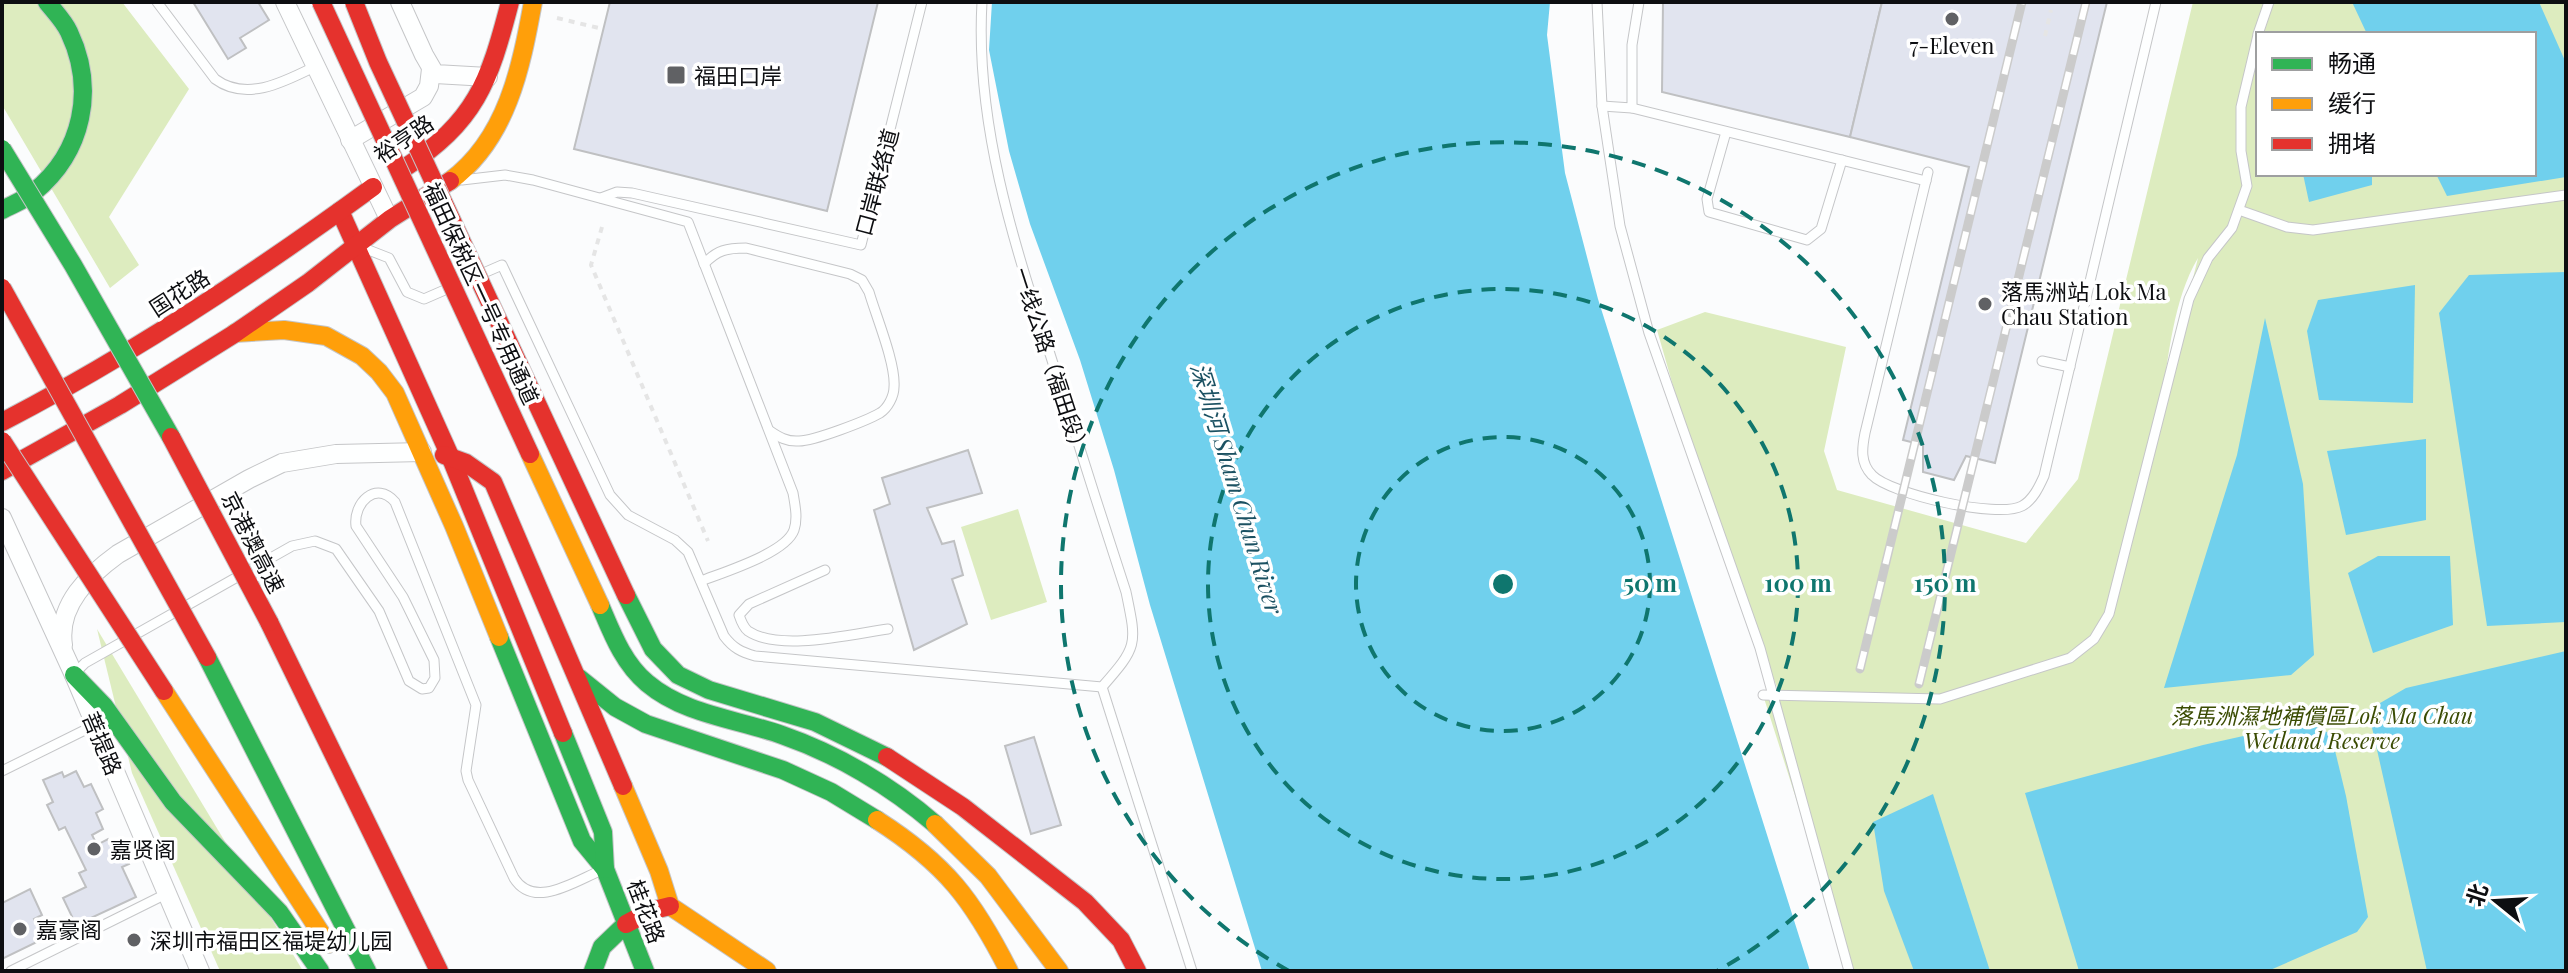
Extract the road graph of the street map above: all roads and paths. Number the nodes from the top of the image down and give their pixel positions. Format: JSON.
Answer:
{"nodes":[{"id":1,"x":47,"y":2,"type":"edge"},
{"id":2,"x":157,"y":2,"type":"edge"},
{"id":3,"x":285,"y":2,"type":"edge"},
{"id":4,"x":321,"y":2,"type":"edge"},
{"id":5,"x":354,"y":2,"type":"edge"},
{"id":6,"x":400,"y":2,"type":"edge"},
{"id":7,"x":510,"y":2,"type":"edge"},
{"id":8,"x":533,"y":2,"type":"edge"},
{"id":9,"x":922,"y":2,"type":"edge"},
{"id":10,"x":982,"y":2,"type":"edge"},
{"id":11,"x":1597,"y":2,"type":"edge"},
{"id":12,"x":1639,"y":2,"type":"edge"},
{"id":13,"x":2156,"y":2,"type":"edge"},
{"id":14,"x":2269,"y":2,"type":"edge"},
{"id":15,"x":2051,"y":10,"type":"dead end"},
{"id":16,"x":557,"y":18,"type":"dead end"},
{"id":17,"x":603,"y":29,"type":"dead end"},
{"id":18,"x":2259,"y":32,"type":"edge"},
{"id":19,"x":2045,"y":36,"type":"dead end"},
{"id":20,"x":2256,"y":43,"type":"edge"},
{"id":21,"x":314,"y":67,"type":"junction"},
{"id":22,"x":431,"y":69,"type":"junction"},
{"id":23,"x":488,"y":77,"type":"junction"},
{"id":24,"x":1602,"y":106,"type":"junction"},
{"id":25,"x":1632,"y":108,"type":"junction"},
{"id":26,"x":1726,"y":132,"type":"junction"},
{"id":27,"x":350,"y":140,"type":"junction"},
{"id":28,"x":2,"y":149,"type":"edge"},
{"id":29,"x":1842,"y":160,"type":"junction"},
{"id":30,"x":450,"y":182,"type":"junction"},
{"id":31,"x":373,"y":187,"type":"junction"},
{"id":32,"x":2566,"y":195,"type":"edge"},
{"id":33,"x":601,"y":198,"type":"junction"},
{"id":34,"x":2,"y":210,"type":"edge"},
{"id":35,"x":2239,"y":210,"type":"junction"},
{"id":36,"x":340,"y":211,"type":"junction"},
{"id":37,"x":389,"y":219,"type":"junction"},
{"id":38,"x":602,"y":227,"type":"dead end"},
{"id":39,"x":356,"y":245,"type":"junction"},
{"id":40,"x":704,"y":264,"type":"junction"},
{"id":41,"x":2,"y":288,"type":"edge"},
{"id":42,"x":235,"y":333,"type":"junction"},
{"id":43,"x":2042,"y":361,"type":"dead end"},
{"id":44,"x":2070,"y":367,"type":"junction"},
{"id":45,"x":2,"y":422,"type":"edge"},
{"id":46,"x":769,"y":430,"type":"junction"},
{"id":47,"x":2,"y":441,"type":"edge"},
{"id":48,"x":422,"y":452,"type":"junction"},
{"id":49,"x":450,"y":456,"type":"junction"},
{"id":50,"x":2,"y":471,"type":"edge"},
{"id":51,"x":2,"y":518,"type":"edge"},
{"id":52,"x":708,"y":541,"type":"dead end"},
{"id":53,"x":825,"y":570,"type":"dead end"},
{"id":54,"x":701,"y":581,"type":"junction"},
{"id":55,"x":888,"y":629,"type":"dead end"},
{"id":56,"x":64,"y":657,"type":"junction"},
{"id":57,"x":74,"y":675,"type":"junction"},
{"id":58,"x":577,"y":676,"type":"junction"},
{"id":59,"x":1102,"y":687,"type":"junction"},
{"id":60,"x":1768,"y":695,"type":"junction"},
{"id":61,"x":95,"y":725,"type":"junction"},
{"id":62,"x":2,"y":771,"type":"edge"},
{"id":63,"x":605,"y":869,"type":"junction"},
{"id":64,"x":168,"y":893,"type":"junction"},
{"id":65,"x":670,"y":906,"type":"junction"},
{"id":66,"x":626,"y":924,"type":"junction"},
{"id":67,"x":339,"y":959,"type":"dead end"},
{"id":68,"x":11,"y":971,"type":"edge"},
{"id":69,"x":200,"y":971,"type":"edge"},
{"id":70,"x":320,"y":971,"type":"edge"},
{"id":71,"x":367,"y":971,"type":"edge"},
{"id":72,"x":439,"y":971,"type":"edge"},
{"id":73,"x":593,"y":971,"type":"edge"},
{"id":74,"x":645,"y":971,"type":"edge"},
{"id":75,"x":767,"y":971,"type":"edge"},
{"id":76,"x":1009,"y":971,"type":"edge"},
{"id":77,"x":1059,"y":971,"type":"edge"},
{"id":78,"x":1137,"y":971,"type":"edge"},
{"id":79,"x":1192,"y":971,"type":"edge"},
{"id":80,"x":1849,"y":971,"type":"edge"}],
"edges":[{"from":1,"to":34,"type":"main road"},
{"from":2,"to":21,"type":"lane"},
{"from":3,"to":21,"type":"street"},
{"from":4,"to":77,"type":"main road","name":"福田保税区一号专用通道","bridge":true},
{"from":5,"to":78,"type":"main road","name":"福田保税区一号专用通道","bridge":true},
{"from":6,"to":22,"type":"street"},
{"from":7,"to":23,"type":"main road","name":"裕亨路"},
{"from":8,"to":30,"type":"main road"},
{"from":9,"to":33,"type":"lane","name":"口岸联络道"},
{"from":10,"to":59,"type":"lane","name":"一线公路（福田段）"},
{"from":11,"to":24,"type":"lane"},
{"from":12,"to":25,"type":"lane"},
{"from":13,"to":44,"type":"lane"},
{"from":14,"to":18,"type":"lane"},
{"from":15,"to":19,"type":"path"},
{"from":16,"to":17,"type":"path"},
{"from":20,"to":35,"type":"lane"},
{"from":21,"to":27,"type":"street"},
{"from":22,"to":23,"type":"street"},
{"from":22,"to":27,"type":"street"},
{"from":23,"to":31,"type":"main road","name":"裕亨路"},
{"from":24,"to":25,"type":"lane"},
{"from":24,"to":60,"type":"lane"},
{"from":25,"to":26,"type":"lane"},
{"from":26,"to":29,"type":"lane"},
{"from":26,"to":29,"type":"lane"},
{"from":27,"to":31,"type":"street"},
{"from":28,"to":72,"type":"main road","name":"京港澳高速","bridge":true},
{"from":29,"to":44,"type":"lane"},
{"from":30,"to":33,"type":"lane"},
{"from":30,"to":37,"type":"main road"},
{"from":31,"to":36,"type":"main road","name":"国花路"},
{"from":31,"to":37,"type":"street"},
{"from":31,"to":39,"type":"main road","name":"裕亨路"},
{"from":32,"to":35,"type":"lane"},
{"from":33,"to":40,"type":"lane"},
{"from":35,"to":60,"type":"lane"},
{"from":36,"to":39,"type":"main road"},
{"from":36,"to":45,"type":"main road","name":"国花路"},
{"from":37,"to":39,"type":"main road"},
{"from":38,"to":52,"type":"path"},
{"from":39,"to":42,"type":"main road"},
{"from":39,"to":49,"type":"main road"},
{"from":39,"to":54,"type":"lane"},
{"from":40,"to":46,"type":"lane"},
{"from":40,"to":46,"type":"lane"},
{"from":41,"to":71,"type":"main road","bridge":true},
{"from":42,"to":48,"type":"main road"},
{"from":42,"to":50,"type":"main road"},
{"from":43,"to":44,"type":"lane"},
{"from":46,"to":54,"type":"lane"},
{"from":47,"to":67,"type":"main road","bridge":true},
{"from":48,"to":49,"type":"main road"},
{"from":48,"to":56,"type":"street"},
{"from":48,"to":63,"type":"main road"},
{"from":49,"to":58,"type":"main road"},
{"from":49,"to":63,"type":"main road"},
{"from":51,"to":56,"type":"street","name":"菩提路"},
{"from":53,"to":55,"type":"lane"},
{"from":54,"to":59,"type":"lane"},
{"from":56,"to":57,"type":"street","name":"菩提路"},
{"from":57,"to":61,"type":"street","name":"菩提路"},
{"from":57,"to":63,"type":"lane"},
{"from":57,"to":70,"type":"main road"},
{"from":58,"to":65,"type":"main road"},
{"from":58,"to":76,"type":"main road"},
{"from":59,"to":79,"type":"lane"},
{"from":60,"to":80,"type":"lane"},
{"from":61,"to":62,"type":"lane"},
{"from":61,"to":64,"type":"street","name":"菩提路"},
{"from":63,"to":66,"type":"main road","name":"桂花路"},
{"from":64,"to":68,"type":"lane"},
{"from":64,"to":69,"type":"street","name":"菩提路"},
{"from":65,"to":66,"type":"main road"},
{"from":65,"to":75,"type":"main road"},
{"from":66,"to":73,"type":"main road"},
{"from":66,"to":74,"type":"main road","name":"桂花路"}]}
